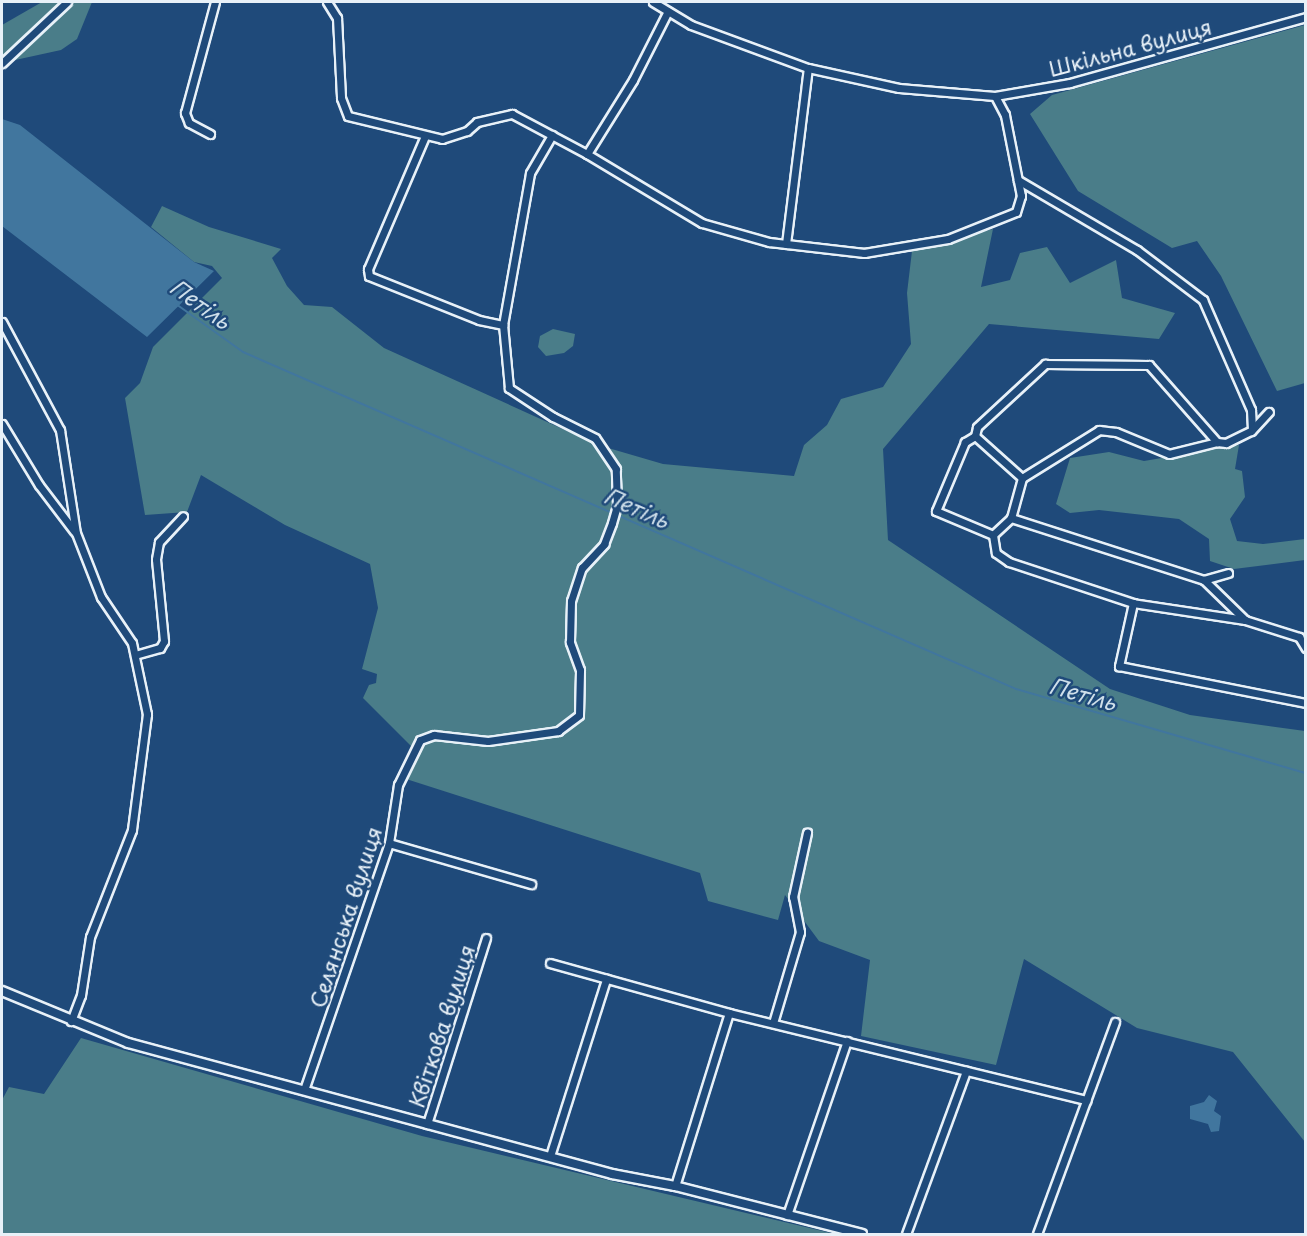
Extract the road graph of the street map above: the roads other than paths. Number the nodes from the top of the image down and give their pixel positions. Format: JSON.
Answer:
{"nodes":[{"id":1,"x":67,"y":2,"type":"edge"},
{"id":2,"x":215,"y":2,"type":"edge"},
{"id":3,"x":327,"y":2,"type":"edge"},
{"id":4,"x":653,"y":2,"type":"edge"},
{"id":5,"x":668,"y":11,"type":"junction"},
{"id":6,"x":1305,"y":17,"type":"edge"},
{"id":7,"x":2,"y":63,"type":"edge"},
{"id":8,"x":808,"y":68,"type":"junction"},
{"id":9,"x":995,"y":96,"type":"junction"},
{"id":10,"x":210,"y":134,"type":"dead end"},
{"id":11,"x":552,"y":135,"type":"junction"},
{"id":12,"x":426,"y":136,"type":"junction"},
{"id":13,"x":587,"y":154,"type":"junction"},
{"id":14,"x":1018,"y":180,"type":"junction"},
{"id":15,"x":786,"y":244,"type":"junction"},
{"id":16,"x":2,"y":322,"type":"edge"},
{"id":17,"x":503,"y":325,"type":"junction"},
{"id":18,"x":1269,"y":412,"type":"dead end"},
{"id":19,"x":2,"y":424,"type":"edge"},
{"id":20,"x":1251,"y":431,"type":"junction"},
{"id":21,"x":975,"y":436,"type":"junction"},
{"id":22,"x":1217,"y":442,"type":"junction"},
{"id":23,"x":1022,"y":478,"type":"junction"},
{"id":24,"x":183,"y":516,"type":"dead end"},
{"id":25,"x":1011,"y":518,"type":"junction"},
{"id":26,"x":76,"y":533,"type":"junction"},
{"id":27,"x":993,"y":535,"type":"junction"},
{"id":28,"x":1228,"y":573,"type":"dead end"},
{"id":29,"x":1204,"y":580,"type":"junction"},
{"id":30,"x":1133,"y":603,"type":"junction"},
{"id":31,"x":1245,"y":620,"type":"junction"},
{"id":32,"x":1305,"y":648,"type":"edge"},
{"id":33,"x":135,"y":655,"type":"junction"},
{"id":34,"x":1305,"y":703,"type":"edge"},
{"id":35,"x":807,"y":833,"type":"dead end"},
{"id":36,"x":389,"y":843,"type":"junction"},
{"id":37,"x":531,"y":884,"type":"dead end"},
{"id":38,"x":486,"y":938,"type":"dead end"},
{"id":39,"x":550,"y":963,"type":"dead end"},
{"id":40,"x":606,"y":979,"type":"junction"},
{"id":41,"x":2,"y":991,"type":"edge"},
{"id":42,"x":729,"y":1013,"type":"junction"},
{"id":43,"x":71,"y":1021,"type":"junction"},
{"id":44,"x":1115,"y":1022,"type":"dead end"},
{"id":45,"x":773,"y":1023,"type":"junction"},
{"id":46,"x":847,"y":1041,"type":"junction"},
{"id":47,"x":966,"y":1071,"type":"junction"},
{"id":48,"x":304,"y":1090,"type":"junction"},
{"id":49,"x":1087,"y":1100,"type":"junction"},
{"id":50,"x":427,"y":1124,"type":"junction"},
{"id":51,"x":550,"y":1156,"type":"junction"},
{"id":52,"x":675,"y":1186,"type":"junction"},
{"id":53,"x":787,"y":1215,"type":"junction"},
{"id":54,"x":862,"y":1234,"type":"edge"},
{"id":55,"x":906,"y":1234,"type":"edge"},
{"id":56,"x":1037,"y":1234,"type":"edge"}],
"edges":[{"from":1,"to":7,"type":"street"},
{"from":2,"to":10,"type":"street"},
{"from":3,"to":12,"type":"street"},
{"from":4,"to":5,"type":"street","name":"Шкільна вулиця"},
{"from":5,"to":8,"type":"street","name":"Шкільна вулиця"},
{"from":5,"to":13,"type":"street"},
{"from":6,"to":9,"type":"street","name":"Шкільна вулиця"},
{"from":8,"to":9,"type":"street","name":"Шкільна вулиця"},
{"from":8,"to":15,"type":"street"},
{"from":9,"to":14,"type":"street"},
{"from":11,"to":12,"type":"street"},
{"from":11,"to":13,"type":"street"},
{"from":11,"to":17,"type":"street"},
{"from":12,"to":17,"type":"street"},
{"from":13,"to":15,"type":"street"},
{"from":14,"to":15,"type":"street"},
{"from":14,"to":20,"type":"street"},
{"from":16,"to":26,"type":"street"},
{"from":17,"to":36,"type":"street","name":"Селянська вулиця"},
{"from":18,"to":20,"type":"street"},
{"from":19,"to":26,"type":"street"},
{"from":20,"to":22,"type":"street"},
{"from":21,"to":22,"type":"street"},
{"from":21,"to":23,"type":"street"},
{"from":21,"to":27,"type":"street"},
{"from":22,"to":23,"type":"street"},
{"from":23,"to":25,"type":"street"},
{"from":24,"to":33,"type":"street"},
{"from":25,"to":27,"type":"street"},
{"from":25,"to":29,"type":"street"},
{"from":26,"to":33,"type":"street"},
{"from":27,"to":30,"type":"street"},
{"from":28,"to":29,"type":"street"},
{"from":29,"to":31,"type":"street"},
{"from":30,"to":31,"type":"street"},
{"from":30,"to":34,"type":"street"},
{"from":31,"to":32,"type":"street"},
{"from":33,"to":43,"type":"street"},
{"from":35,"to":45,"type":"street"},
{"from":36,"to":37,"type":"street"},
{"from":36,"to":48,"type":"street","name":"Селянська вулиця"},
{"from":38,"to":50,"type":"street","name":"Квіткова вулиця"},
{"from":39,"to":40,"type":"street"},
{"from":40,"to":42,"type":"street"},
{"from":40,"to":51,"type":"street"},
{"from":41,"to":43,"type":"street"},
{"from":42,"to":45,"type":"street"},
{"from":42,"to":52,"type":"street"},
{"from":43,"to":48,"type":"street"},
{"from":44,"to":49,"type":"street"},
{"from":45,"to":46,"type":"street"},
{"from":46,"to":47,"type":"street"},
{"from":46,"to":53,"type":"street"},
{"from":47,"to":49,"type":"street"},
{"from":47,"to":55,"type":"street"},
{"from":48,"to":50,"type":"street"},
{"from":49,"to":56,"type":"street"},
{"from":50,"to":51,"type":"street"},
{"from":51,"to":52,"type":"street"},
{"from":52,"to":53,"type":"street"},
{"from":53,"to":54,"type":"street"}]}
